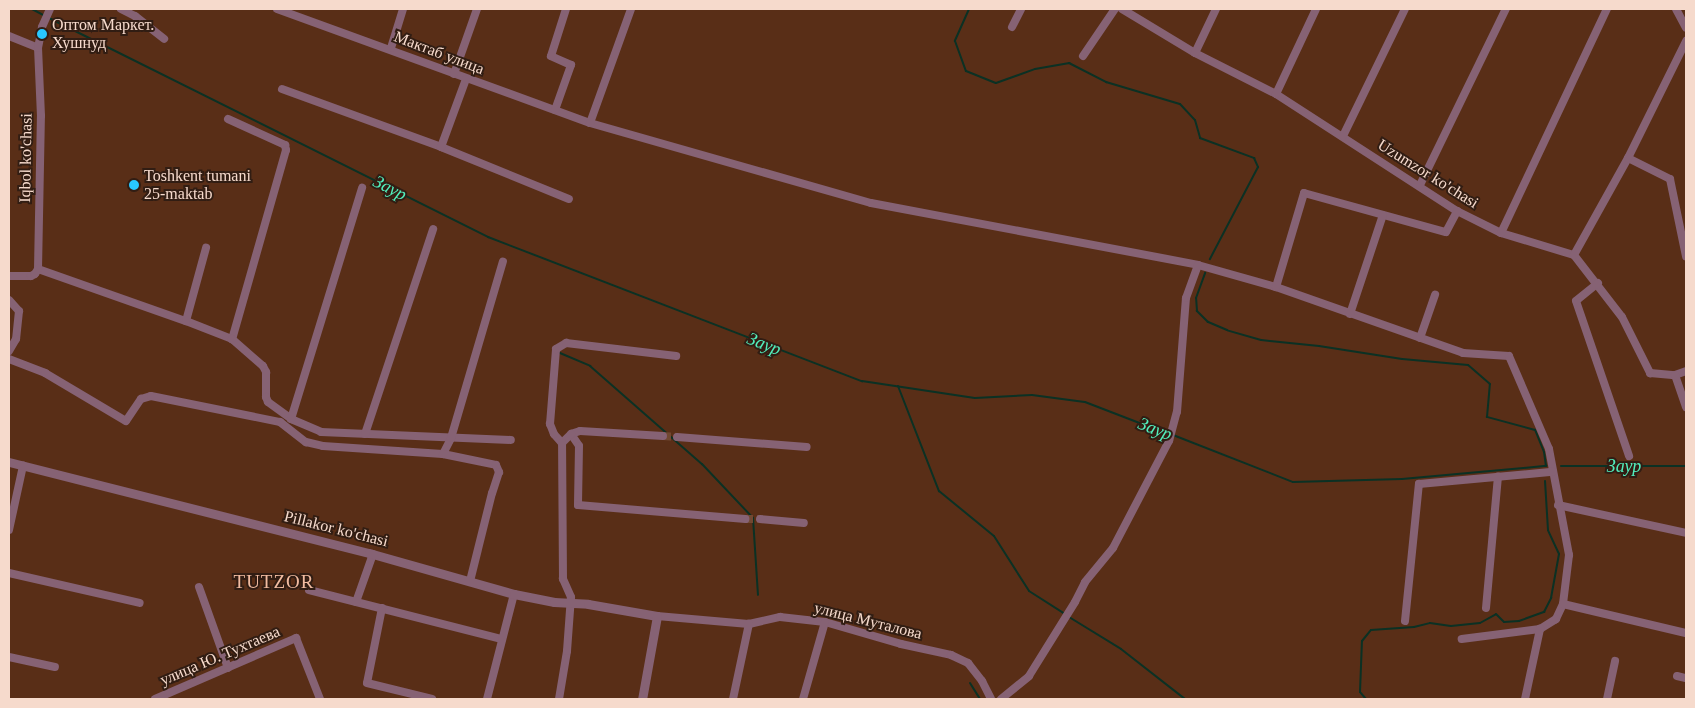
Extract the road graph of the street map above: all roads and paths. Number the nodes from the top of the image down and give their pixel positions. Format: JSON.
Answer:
{"nodes":[{"id":1,"x":121,"y":9,"type":"edge"},
{"id":2,"x":277,"y":9,"type":"edge"},
{"id":3,"x":403,"y":9,"type":"edge"},
{"id":4,"x":477,"y":9,"type":"edge"},
{"id":5,"x":566,"y":9,"type":"edge"},
{"id":6,"x":631,"y":9,"type":"edge"},
{"id":7,"x":1022,"y":9,"type":"edge"},
{"id":8,"x":1115,"y":9,"type":"edge"},
{"id":9,"x":1122,"y":9,"type":"edge"},
{"id":10,"x":1216,"y":9,"type":"edge"},
{"id":11,"x":1316,"y":9,"type":"edge"},
{"id":12,"x":1405,"y":9,"type":"edge"},
{"id":13,"x":1506,"y":9,"type":"edge"},
{"id":14,"x":1608,"y":9,"type":"edge"},
{"id":15,"x":1676,"y":9,"type":"edge"},
{"id":16,"x":50,"y":10,"type":"edge"},
{"id":17,"x":1012,"y":27,"type":"dead end"},
{"id":18,"x":1686,"y":28,"type":"edge"},
{"id":19,"x":9,"y":36,"type":"edge"},
{"id":20,"x":164,"y":39,"type":"dead end"},
{"id":21,"x":1686,"y":41,"type":"edge"},
{"id":22,"x":38,"y":48,"type":"junction"},
{"id":23,"x":390,"y":48,"type":"junction"},
{"id":24,"x":1195,"y":53,"type":"junction"},
{"id":25,"x":1083,"y":56,"type":"dead end"},
{"id":26,"x":454,"y":74,"type":"junction"},
{"id":27,"x":466,"y":79,"type":"junction"},
{"id":28,"x":282,"y":90,"type":"dead end"},
{"id":29,"x":1276,"y":94,"type":"junction"},
{"id":30,"x":555,"y":110,"type":"junction"},
{"id":31,"x":228,"y":119,"type":"dead end"},
{"id":32,"x":590,"y":123,"type":"junction"},
{"id":33,"x":1343,"y":136,"type":"junction"},
{"id":34,"x":441,"y":147,"type":"junction"},
{"id":35,"x":1628,"y":158,"type":"junction"},
{"id":36,"x":1420,"y":185,"type":"junction"},
{"id":37,"x":362,"y":188,"type":"dead end"},
{"id":38,"x":569,"y":199,"type":"dead end"},
{"id":39,"x":1457,"y":211,"type":"junction"},
{"id":40,"x":1383,"y":215,"type":"junction"},
{"id":41,"x":433,"y":229,"type":"dead end"},
{"id":42,"x":1501,"y":233,"type":"junction"},
{"id":43,"x":206,"y":248,"type":"dead end"},
{"id":44,"x":1574,"y":255,"type":"junction"},
{"id":45,"x":1686,"y":256,"type":"edge"},
{"id":46,"x":503,"y":261,"type":"dead end"},
{"id":47,"x":1198,"y":265,"type":"junction"},
{"id":48,"x":38,"y":269,"type":"junction"},
{"id":49,"x":9,"y":276,"type":"edge"},
{"id":50,"x":1598,"y":283,"type":"junction"},
{"id":51,"x":1276,"y":287,"type":"junction"},
{"id":52,"x":1435,"y":295,"type":"dead end"},
{"id":53,"x":9,"y":300,"type":"edge"},
{"id":54,"x":1350,"y":314,"type":"junction"},
{"id":55,"x":186,"y":320,"type":"junction"},
{"id":56,"x":1420,"y":338,"type":"junction"},
{"id":57,"x":232,"y":339,"type":"junction"},
{"id":58,"x":9,"y":351,"type":"edge"},
{"id":59,"x":676,"y":356,"type":"dead end"},
{"id":60,"x":9,"y":360,"type":"edge"},
{"id":61,"x":1686,"y":371,"type":"edge"},
{"id":62,"x":1675,"y":375,"type":"junction"},
{"id":63,"x":1686,"y":407,"type":"edge"},
{"id":64,"x":291,"y":419,"type":"junction"},
{"id":65,"x":365,"y":434,"type":"junction"},
{"id":66,"x":571,"y":434,"type":"junction"},
{"id":67,"x":663,"y":436,"type":"tunnel mouth"},
{"id":68,"x":677,"y":437,"type":"tunnel mouth"},
{"id":69,"x":452,"y":438,"type":"junction"},
{"id":70,"x":511,"y":440,"type":"dead end"},
{"id":71,"x":562,"y":443,"type":"junction"},
{"id":72,"x":807,"y":447,"type":"dead end"},
{"id":73,"x":443,"y":454,"type":"junction"},
{"id":74,"x":1629,"y":456,"type":"dead end"},
{"id":75,"x":9,"y":462,"type":"edge"},
{"id":76,"x":23,"y":466,"type":"junction"},
{"id":77,"x":1552,"y":472,"type":"junction"},
{"id":78,"x":1498,"y":477,"type":"junction"},
{"id":79,"x":1558,"y":506,"type":"junction"},
{"id":80,"x":745,"y":519,"type":"tunnel mouth"},
{"id":81,"x":760,"y":519,"type":"tunnel mouth"},
{"id":82,"x":804,"y":523,"type":"dead end"},
{"id":83,"x":9,"y":530,"type":"edge"},
{"id":84,"x":1686,"y":533,"type":"edge"},
{"id":85,"x":373,"y":554,"type":"junction"},
{"id":86,"x":9,"y":573,"type":"edge"},
{"id":87,"x":470,"y":581,"type":"junction"},
{"id":88,"x":199,"y":587,"type":"dead end"},
{"id":89,"x":309,"y":590,"type":"dead end"},
{"id":90,"x":514,"y":594,"type":"junction"},
{"id":91,"x":356,"y":602,"type":"junction"},
{"id":92,"x":140,"y":603,"type":"dead end"},
{"id":93,"x":571,"y":604,"type":"junction"},
{"id":94,"x":1563,"y":604,"type":"junction"},
{"id":95,"x":382,"y":608,"type":"junction"},
{"id":96,"x":1486,"y":608,"type":"dead end"},
{"id":97,"x":657,"y":616,"type":"junction"},
{"id":98,"x":1405,"y":621,"type":"dead end"},
{"id":99,"x":825,"y":622,"type":"junction"},
{"id":100,"x":749,"y":624,"type":"junction"},
{"id":101,"x":1540,"y":629,"type":"junction"},
{"id":102,"x":1686,"y":633,"type":"edge"},
{"id":103,"x":502,"y":639,"type":"junction"},
{"id":104,"x":1462,"y":639,"type":"dead end"},
{"id":105,"x":9,"y":657,"type":"edge"},
{"id":106,"x":1615,"y":661,"type":"dead end"},
{"id":107,"x":55,"y":667,"type":"dead end"},
{"id":108,"x":228,"y":668,"type":"junction"},
{"id":109,"x":1677,"y":676,"type":"dead end"},
{"id":110,"x":1686,"y":678,"type":"edge"},
{"id":111,"x":408,"y":697,"type":"edge"},
{"id":112,"x":154,"y":699,"type":"edge"},
{"id":113,"x":320,"y":699,"type":"edge"},
{"id":114,"x":432,"y":699,"type":"edge"},
{"id":115,"x":487,"y":699,"type":"edge"},
{"id":116,"x":559,"y":699,"type":"edge"},
{"id":117,"x":642,"y":699,"type":"edge"},
{"id":118,"x":733,"y":699,"type":"edge"},
{"id":119,"x":803,"y":699,"type":"edge"},
{"id":120,"x":991,"y":699,"type":"edge"},
{"id":121,"x":1000,"y":699,"type":"edge"},
{"id":122,"x":1525,"y":699,"type":"edge"},
{"id":123,"x":1606,"y":699,"type":"edge"}],
"edges":[{"from":1,"to":20,"type":"street"},
{"from":2,"to":23,"type":"street","name":"Мактаб улица"},
{"from":3,"to":23,"type":"street"},
{"from":4,"to":26,"type":"street"},
{"from":5,"to":30,"type":"street"},
{"from":6,"to":32,"type":"street"},
{"from":7,"to":17,"type":"street"},
{"from":8,"to":25,"type":"street"},
{"from":9,"to":24,"type":"street","name":"Uzumzor ko'chasi"},
{"from":10,"to":24,"type":"street"},
{"from":11,"to":29,"type":"street"},
{"from":12,"to":33,"type":"street"},
{"from":13,"to":36,"type":"street"},
{"from":14,"to":42,"type":"street"},
{"from":15,"to":18,"type":"street"},
{"from":16,"to":22,"type":"street","name":"Iqbol ko'chasi"},
{"from":19,"to":22,"type":"street"},
{"from":21,"to":35,"type":"street"},
{"from":22,"to":48,"type":"street","name":"Iqbol ko'chasi"},
{"from":23,"to":26,"type":"street","name":"Мактаб улица"},
{"from":24,"to":29,"type":"street","name":"Uzumzor ko'chasi"},
{"from":26,"to":27,"type":"street","name":"Мактаб улица"},
{"from":27,"to":30,"type":"street","name":"Мактаб улица"},
{"from":27,"to":34,"type":"street"},
{"from":28,"to":34,"type":"street"},
{"from":29,"to":33,"type":"street","name":"Uzumzor ko'chasi"},
{"from":30,"to":32,"type":"street","name":"Мактаб улица"},
{"from":31,"to":57,"type":"street"},
{"from":32,"to":47,"type":"street","name":"Мактаб улица"},
{"from":33,"to":36,"type":"street","name":"Uzumzor ko'chasi"},
{"from":34,"to":38,"type":"street"},
{"from":35,"to":44,"type":"street"},
{"from":35,"to":45,"type":"street"},
{"from":36,"to":39,"type":"street","name":"Uzumzor ko'chasi"},
{"from":37,"to":64,"type":"street"},
{"from":39,"to":40,"type":"street"},
{"from":39,"to":42,"type":"street","name":"Uzumzor ko'chasi"},
{"from":40,"to":51,"type":"street"},
{"from":40,"to":54,"type":"street"},
{"from":41,"to":65,"type":"street"},
{"from":42,"to":44,"type":"street","name":"Uzumzor ko'chasi"},
{"from":43,"to":55,"type":"street"},
{"from":44,"to":50,"type":"street"},
{"from":46,"to":69,"type":"street"},
{"from":47,"to":51,"type":"street","name":"Мактаб улица"},
{"from":47,"to":121,"type":"street"},
{"from":48,"to":49,"type":"street"},
{"from":48,"to":55,"type":"street"},
{"from":50,"to":62,"type":"street"},
{"from":50,"to":74,"type":"street"},
{"from":51,"to":54,"type":"street","name":"Мактаб улица"},
{"from":52,"to":56,"type":"street"},
{"from":53,"to":58,"type":"street"},
{"from":54,"to":56,"type":"street","name":"Мактаб улица"},
{"from":55,"to":57,"type":"street"},
{"from":56,"to":77,"type":"street","name":"Мактаб улица"},
{"from":57,"to":64,"type":"street"},
{"from":59,"to":71,"type":"street"},
{"from":60,"to":73,"type":"street"},
{"from":61,"to":62,"type":"street"},
{"from":62,"to":63,"type":"street"},
{"from":64,"to":65,"type":"street"},
{"from":65,"to":69,"type":"street"},
{"from":66,"to":67,"type":"street"},
{"from":66,"to":71,"type":"street"},
{"from":66,"to":80,"type":"street"},
{"from":68,"to":72,"type":"street"},
{"from":69,"to":70,"type":"street"},
{"from":69,"to":73,"type":"street"},
{"from":71,"to":93,"type":"street"},
{"from":73,"to":87,"type":"street"},
{"from":75,"to":76,"type":"street","name":"Pillakor ko'chasi"},
{"from":76,"to":83,"type":"street"},
{"from":76,"to":85,"type":"street","name":"Pillakor ko'chasi"},
{"from":77,"to":78,"type":"street"},
{"from":77,"to":79,"type":"street"},
{"from":78,"to":96,"type":"street"},
{"from":78,"to":98,"type":"street"},
{"from":79,"to":84,"type":"street"},
{"from":79,"to":94,"type":"street"},
{"from":81,"to":82,"type":"street"},
{"from":85,"to":87,"type":"street","name":"Pillakor ko'chasi"},
{"from":85,"to":91,"type":"street"},
{"from":86,"to":92,"type":"street"},
{"from":87,"to":90,"type":"street","name":"Pillakor ko'chasi"},
{"from":88,"to":108,"type":"street"},
{"from":89,"to":91,"type":"street"},
{"from":90,"to":93,"type":"street","name":"Pillakor ko'chasi"},
{"from":90,"to":103,"type":"street"},
{"from":91,"to":95,"type":"street"},
{"from":93,"to":97,"type":"street","name":"Pillakor ko'chasi"},
{"from":93,"to":116,"type":"street"},
{"from":94,"to":101,"type":"street"},
{"from":94,"to":102,"type":"street"},
{"from":95,"to":103,"type":"street"},
{"from":95,"to":111,"type":"street"},
{"from":97,"to":100,"type":"street","name":"улица Муталова"},
{"from":97,"to":117,"type":"street"},
{"from":99,"to":100,"type":"street","name":"улица Муталова"},
{"from":99,"to":119,"type":"street"},
{"from":99,"to":120,"type":"street","name":"улица Муталова"},
{"from":100,"to":118,"type":"street"},
{"from":101,"to":104,"type":"street"},
{"from":101,"to":122,"type":"street"},
{"from":103,"to":115,"type":"street"},
{"from":105,"to":107,"type":"street"},
{"from":106,"to":123,"type":"street"},
{"from":108,"to":112,"type":"street","name":"улица Ю. Тухтаева"},
{"from":108,"to":113,"type":"street","name":"улица Ю. Тухтаева"},
{"from":109,"to":110,"type":"street"},
{"from":111,"to":114,"type":"street"}]}
